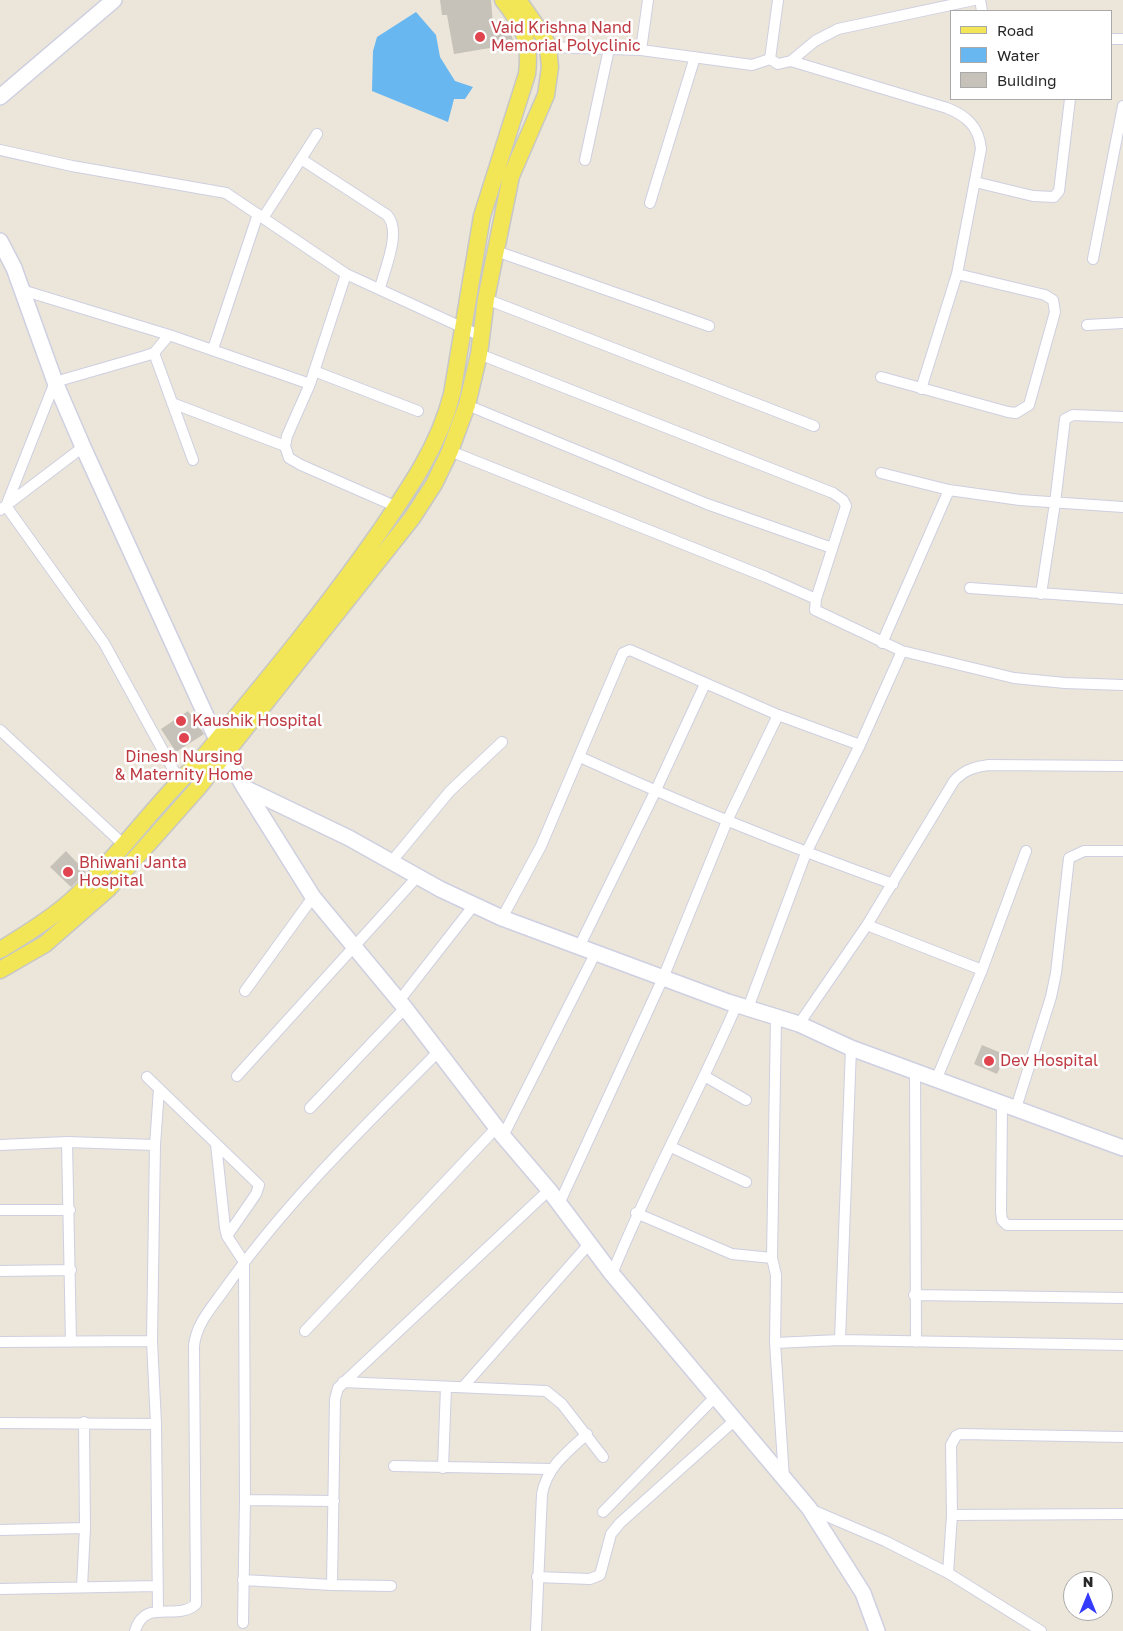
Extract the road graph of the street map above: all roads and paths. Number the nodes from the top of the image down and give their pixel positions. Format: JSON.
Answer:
{"nodes":[{"id":1,"x":114,"y":0,"type":"edge"},
{"id":2,"x":503,"y":0,"type":"edge"},
{"id":3,"x":518,"y":0,"type":"edge"},
{"id":4,"x":648,"y":0,"type":"edge"},
{"id":5,"x":778,"y":0,"type":"edge"},
{"id":6,"x":974,"y":0,"type":"edge"},
{"id":7,"x":548,"y":48,"type":"junction"},
{"id":8,"x":609,"y":49,"type":"junction"},
{"id":9,"x":641,"y":50,"type":"junction"},
{"id":10,"x":694,"y":57,"type":"junction"},
{"id":11,"x":770,"y":58,"type":"junction"},
{"id":12,"x":791,"y":61,"type":"junction"},
{"id":13,"x":0,"y":97,"type":"edge"},
{"id":14,"x":1070,"y":100,"type":"edge"},
{"id":15,"x":1123,"y":106,"type":"edge"},
{"id":16,"x":317,"y":134,"type":"dead end"},
{"id":17,"x":0,"y":150,"type":"edge"},
{"id":18,"x":301,"y":159,"type":"junction"},
{"id":19,"x":585,"y":160,"type":"dead end"},
{"id":20,"x":975,"y":182,"type":"junction"},
{"id":21,"x":650,"y":203,"type":"dead end"},
{"id":22,"x":260,"y":216,"type":"junction"},
{"id":23,"x":0,"y":241,"type":"edge"},
{"id":24,"x":496,"y":251,"type":"junction"},
{"id":25,"x":1093,"y":259,"type":"dead end"},
{"id":26,"x":346,"y":274,"type":"junction"},
{"id":27,"x":956,"y":274,"type":"junction"},
{"id":28,"x":380,"y":288,"type":"junction"},
{"id":29,"x":22,"y":290,"type":"junction"},
{"id":30,"x":486,"y":299,"type":"junction"},
{"id":31,"x":1123,"y":323,"type":"edge"},
{"id":32,"x":1087,"y":324,"type":"dead end"},
{"id":33,"x":709,"y":326,"type":"dead end"},
{"id":34,"x":462,"y":328,"type":"junction"},
{"id":35,"x":168,"y":335,"type":"junction"},
{"id":36,"x":481,"y":336,"type":"junction"},
{"id":37,"x":213,"y":349,"type":"junction"},
{"id":38,"x":154,"y":352,"type":"junction"},
{"id":39,"x":479,"y":354,"type":"junction"},
{"id":40,"x":314,"y":371,"type":"junction"},
{"id":41,"x":882,"y":377,"type":"dead end"},
{"id":42,"x":55,"y":382,"type":"junction"},
{"id":43,"x":310,"y":384,"type":"junction"},
{"id":44,"x":921,"y":389,"type":"junction"},
{"id":45,"x":172,"y":403,"type":"junction"},
{"id":46,"x":467,"y":406,"type":"junction"},
{"id":47,"x":418,"y":411,"type":"dead end"},
{"id":48,"x":1123,"y":417,"type":"edge"},
{"id":49,"x":814,"y":426,"type":"dead end"},
{"id":50,"x":285,"y":446,"type":"junction"},
{"id":51,"x":83,"y":447,"type":"junction"},
{"id":52,"x":450,"y":451,"type":"junction"},
{"id":53,"x":193,"y":460,"type":"dead end"},
{"id":54,"x":881,"y":473,"type":"dead end"},
{"id":55,"x":949,"y":490,"type":"junction"},
{"id":56,"x":1055,"y":503,"type":"junction"},
{"id":57,"x":1123,"y":506,"type":"edge"},
{"id":58,"x":397,"y":507,"type":"junction"},
{"id":59,"x":3,"y":508,"type":"edge"},
{"id":60,"x":832,"y":548,"type":"junction"},
{"id":61,"x":970,"y":588,"type":"dead end"},
{"id":62,"x":1041,"y":594,"type":"junction"},
{"id":63,"x":816,"y":599,"type":"junction"},
{"id":64,"x":1123,"y":599,"type":"edge"},
{"id":65,"x":882,"y":643,"type":"junction"},
{"id":66,"x":902,"y":651,"type":"junction"},
{"id":67,"x":705,"y":684,"type":"junction"},
{"id":68,"x":1123,"y":685,"type":"edge"},
{"id":69,"x":778,"y":715,"type":"junction"},
{"id":70,"x":0,"y":730,"type":"edge"},
{"id":71,"x":217,"y":740,"type":"junction"},
{"id":72,"x":502,"y":742,"type":"dead end"},
{"id":73,"x":860,"y":745,"type":"junction"},
{"id":74,"x":226,"y":754,"type":"junction"},
{"id":75,"x":580,"y":757,"type":"junction"},
{"id":76,"x":1123,"y":766,"type":"edge"},
{"id":77,"x":179,"y":780,"type":"junction"},
{"id":78,"x":244,"y":787,"type":"junction"},
{"id":79,"x":656,"y":792,"type":"junction"},
{"id":80,"x":727,"y":821,"type":"junction"},
{"id":81,"x":124,"y":845,"type":"junction"},
{"id":82,"x":1026,"y":851,"type":"dead end"},
{"id":83,"x":1123,"y":851,"type":"edge"},
{"id":84,"x":806,"y":853,"type":"junction"},
{"id":85,"x":392,"y":860,"type":"junction"},
{"id":86,"x":418,"y":876,"type":"junction"},
{"id":87,"x":893,"y":884,"type":"junction"},
{"id":88,"x":313,"y":897,"type":"junction"},
{"id":89,"x":474,"y":905,"type":"junction"},
{"id":90,"x":502,"y":918,"type":"junction"},
{"id":91,"x":867,"y":925,"type":"junction"},
{"id":92,"x":580,"y":945,"type":"junction"},
{"id":93,"x":353,"y":946,"type":"junction"},
{"id":94,"x":0,"y":950,"type":"edge"},
{"id":95,"x":596,"y":952,"type":"junction"},
{"id":96,"x":0,"y":970,"type":"edge"},
{"id":97,"x":982,"y":970,"type":"junction"},
{"id":98,"x":663,"y":978,"type":"junction"},
{"id":99,"x":245,"y":991,"type":"dead end"},
{"id":100,"x":402,"y":1004,"type":"junction"},
{"id":101,"x":742,"y":1006,"type":"junction"},
{"id":102,"x":776,"y":1017,"type":"junction"},
{"id":103,"x":799,"y":1024,"type":"junction"},
{"id":104,"x":851,"y":1048,"type":"junction"},
{"id":105,"x":438,"y":1052,"type":"junction"},
{"id":106,"x":915,"y":1071,"type":"junction"},
{"id":107,"x":238,"y":1076,"type":"dead end"},
{"id":108,"x":706,"y":1076,"type":"junction"},
{"id":109,"x":147,"y":1077,"type":"dead end"},
{"id":110,"x":936,"y":1080,"type":"junction"},
{"id":111,"x":159,"y":1089,"type":"junction"},
{"id":112,"x":746,"y":1100,"type":"dead end"},
{"id":113,"x":1009,"y":1106,"type":"junction"},
{"id":114,"x":310,"y":1108,"type":"dead end"},
{"id":115,"x":500,"y":1131,"type":"junction"},
{"id":116,"x":1123,"y":1140,"type":"edge"},
{"id":117,"x":67,"y":1142,"type":"junction"},
{"id":118,"x":216,"y":1144,"type":"junction"},
{"id":119,"x":0,"y":1145,"type":"edge"},
{"id":120,"x":155,"y":1145,"type":"junction"},
{"id":121,"x":671,"y":1147,"type":"junction"},
{"id":122,"x":1123,"y":1148,"type":"edge"},
{"id":123,"x":746,"y":1182,"type":"dead end"},
{"id":124,"x":549,"y":1190,"type":"junction"},
{"id":125,"x":559,"y":1204,"type":"junction"},
{"id":126,"x":0,"y":1210,"type":"edge"},
{"id":127,"x":70,"y":1210,"type":"junction"},
{"id":128,"x":636,"y":1213,"type":"junction"},
{"id":129,"x":1123,"y":1226,"type":"edge"},
{"id":130,"x":227,"y":1236,"type":"junction"},
{"id":131,"x":588,"y":1244,"type":"junction"},
{"id":132,"x":772,"y":1258,"type":"junction"},
{"id":133,"x":244,"y":1262,"type":"junction"},
{"id":134,"x":70,"y":1270,"type":"junction"},
{"id":135,"x":0,"y":1271,"type":"edge"},
{"id":136,"x":612,"y":1274,"type":"junction"},
{"id":137,"x":914,"y":1294,"type":"junction"},
{"id":138,"x":1123,"y":1298,"type":"edge"},
{"id":139,"x":305,"y":1331,"type":"dead end"},
{"id":140,"x":840,"y":1340,"type":"junction"},
{"id":141,"x":152,"y":1341,"type":"junction"},
{"id":142,"x":0,"y":1342,"type":"edge"},
{"id":143,"x":71,"y":1342,"type":"junction"},
{"id":144,"x":916,"y":1342,"type":"junction"},
{"id":145,"x":775,"y":1343,"type":"junction"},
{"id":146,"x":1123,"y":1345,"type":"edge"},
{"id":147,"x":343,"y":1382,"type":"junction"},
{"id":148,"x":446,"y":1387,"type":"junction"},
{"id":149,"x":463,"y":1387,"type":"junction"},
{"id":150,"x":715,"y":1397,"type":"junction"},
{"id":151,"x":735,"y":1420,"type":"junction"},
{"id":152,"x":84,"y":1422,"type":"junction"},
{"id":153,"x":0,"y":1423,"type":"edge"},
{"id":154,"x":156,"y":1424,"type":"junction"},
{"id":155,"x":587,"y":1434,"type":"junction"},
{"id":156,"x":1123,"y":1437,"type":"edge"},
{"id":157,"x":603,"y":1457,"type":"dead end"},
{"id":158,"x":394,"y":1466,"type":"dead end"},
{"id":159,"x":443,"y":1468,"type":"junction"},
{"id":160,"x":551,"y":1469,"type":"junction"},
{"id":161,"x":784,"y":1479,"type":"junction"},
{"id":162,"x":246,"y":1500,"type":"junction"},
{"id":163,"x":334,"y":1501,"type":"junction"},
{"id":164,"x":809,"y":1508,"type":"junction"},
{"id":165,"x":603,"y":1512,"type":"dead end"},
{"id":166,"x":1123,"y":1514,"type":"edge"},
{"id":167,"x":952,"y":1515,"type":"junction"},
{"id":168,"x":85,"y":1528,"type":"junction"},
{"id":169,"x":0,"y":1530,"type":"edge"},
{"id":170,"x":948,"y":1573,"type":"junction"},
{"id":171,"x":537,"y":1577,"type":"junction"},
{"id":172,"x":244,"y":1580,"type":"junction"},
{"id":173,"x":332,"y":1585,"type":"junction"},
{"id":174,"x":157,"y":1586,"type":"junction"},
{"id":175,"x":391,"y":1586,"type":"dead end"},
{"id":176,"x":82,"y":1587,"type":"junction"},
{"id":177,"x":0,"y":1589,"type":"edge"},
{"id":178,"x":158,"y":1611,"type":"junction"},
{"id":179,"x":244,"y":1623,"type":"dead end"},
{"id":180,"x":135,"y":1631,"type":"edge"},
{"id":181,"x":536,"y":1631,"type":"edge"},
{"id":182,"x":877,"y":1631,"type":"edge"},
{"id":183,"x":1041,"y":1631,"type":"edge"}],
"edges":[{"from":1,"to":13,"type":"street"},
{"from":2,"to":34,"type":"main road"},
{"from":3,"to":7,"type":"main road"},
{"from":4,"to":9,"type":"street"},
{"from":5,"to":11,"type":"street"},
{"from":6,"to":12,"type":"street"},
{"from":7,"to":8,"type":"street"},
{"from":7,"to":24,"type":"main road"},
{"from":8,"to":9,"type":"street"},
{"from":8,"to":19,"type":"street"},
{"from":9,"to":10,"type":"street"},
{"from":10,"to":11,"type":"street"},
{"from":10,"to":21,"type":"street"},
{"from":11,"to":12,"type":"street"},
{"from":12,"to":20,"type":"street"},
{"from":14,"to":20,"type":"street"},
{"from":15,"to":25,"type":"street"},
{"from":16,"to":18,"type":"street"},
{"from":17,"to":22,"type":"street"},
{"from":18,"to":22,"type":"street"},
{"from":18,"to":28,"type":"street"},
{"from":20,"to":27,"type":"street"},
{"from":22,"to":26,"type":"street"},
{"from":22,"to":37,"type":"street"},
{"from":23,"to":29,"type":"street"},
{"from":24,"to":30,"type":"main road"},
{"from":24,"to":33,"type":"street"},
{"from":26,"to":28,"type":"street"},
{"from":26,"to":40,"type":"street"},
{"from":27,"to":44,"type":"street"},
{"from":27,"to":44,"type":"street"},
{"from":28,"to":34,"type":"street"},
{"from":29,"to":35,"type":"street"},
{"from":29,"to":42,"type":"street"},
{"from":30,"to":36,"type":"main road"},
{"from":30,"to":49,"type":"street"},
{"from":31,"to":32,"type":"street"},
{"from":34,"to":36,"type":"street"},
{"from":34,"to":58,"type":"main road"},
{"from":35,"to":37,"type":"street"},
{"from":35,"to":38,"type":"street"},
{"from":36,"to":39,"type":"main road"},
{"from":37,"to":43,"type":"street"},
{"from":38,"to":42,"type":"street"},
{"from":38,"to":45,"type":"street"},
{"from":39,"to":46,"type":"main road"},
{"from":39,"to":60,"type":"street"},
{"from":40,"to":43,"type":"street"},
{"from":40,"to":47,"type":"street"},
{"from":41,"to":44,"type":"street"},
{"from":42,"to":51,"type":"street"},
{"from":42,"to":59,"type":"street"},
{"from":43,"to":50,"type":"street"},
{"from":45,"to":50,"type":"street"},
{"from":45,"to":53,"type":"street"},
{"from":46,"to":52,"type":"main road"},
{"from":46,"to":60,"type":"street"},
{"from":48,"to":56,"type":"street"},
{"from":50,"to":58,"type":"street"},
{"from":51,"to":59,"type":"street"},
{"from":51,"to":71,"type":"street"},
{"from":52,"to":63,"type":"street"},
{"from":52,"to":74,"type":"main road"},
{"from":54,"to":55,"type":"street"},
{"from":55,"to":56,"type":"street"},
{"from":55,"to":65,"type":"street"},
{"from":56,"to":57,"type":"street"},
{"from":56,"to":62,"type":"street"},
{"from":58,"to":71,"type":"main road"},
{"from":59,"to":77,"type":"street"},
{"from":60,"to":63,"type":"street"},
{"from":61,"to":62,"type":"street"},
{"from":62,"to":64,"type":"street"},
{"from":63,"to":65,"type":"street"},
{"from":65,"to":66,"type":"street"},
{"from":66,"to":68,"type":"street"},
{"from":66,"to":73,"type":"street"},
{"from":67,"to":69,"type":"street"},
{"from":67,"to":75,"type":"street"},
{"from":67,"to":79,"type":"street"},
{"from":69,"to":73,"type":"street"},
{"from":69,"to":80,"type":"street"},
{"from":70,"to":81,"type":"street"},
{"from":71,"to":74,"type":"street"},
{"from":71,"to":77,"type":"main road"},
{"from":72,"to":85,"type":"street"},
{"from":73,"to":84,"type":"street"},
{"from":74,"to":78,"type":"street"},
{"from":74,"to":96,"type":"main road"},
{"from":75,"to":79,"type":"street"},
{"from":75,"to":90,"type":"street"},
{"from":76,"to":87,"type":"street"},
{"from":77,"to":81,"type":"main road"},
{"from":78,"to":85,"type":"street"},
{"from":78,"to":88,"type":"street"},
{"from":79,"to":80,"type":"street"},
{"from":79,"to":92,"type":"street"},
{"from":80,"to":84,"type":"street"},
{"from":80,"to":98,"type":"street"},
{"from":81,"to":94,"type":"main road"},
{"from":82,"to":97,"type":"street"},
{"from":83,"to":113,"type":"street"},
{"from":84,"to":87,"type":"street"},
{"from":84,"to":101,"type":"street"},
{"from":85,"to":86,"type":"street"},
{"from":86,"to":89,"type":"street"},
{"from":86,"to":93,"type":"street"},
{"from":87,"to":91,"type":"street"},
{"from":88,"to":93,"type":"street"},
{"from":88,"to":99,"type":"street"},
{"from":89,"to":90,"type":"street"},
{"from":89,"to":100,"type":"street"},
{"from":90,"to":92,"type":"street"},
{"from":91,"to":97,"type":"street"},
{"from":91,"to":103,"type":"street"},
{"from":92,"to":95,"type":"street"},
{"from":93,"to":100,"type":"street"},
{"from":93,"to":107,"type":"street"},
{"from":95,"to":98,"type":"street"},
{"from":95,"to":115,"type":"street"},
{"from":97,"to":110,"type":"street"},
{"from":98,"to":101,"type":"street"},
{"from":98,"to":125,"type":"street"},
{"from":100,"to":105,"type":"street"},
{"from":100,"to":114,"type":"street"},
{"from":101,"to":102,"type":"street"},
{"from":101,"to":108,"type":"street"},
{"from":102,"to":103,"type":"street"},
{"from":102,"to":132,"type":"street"},
{"from":103,"to":104,"type":"street"},
{"from":104,"to":106,"type":"street"},
{"from":104,"to":140,"type":"street"},
{"from":105,"to":115,"type":"street"},
{"from":105,"to":133,"type":"street"},
{"from":106,"to":110,"type":"street"},
{"from":106,"to":137,"type":"street"},
{"from":108,"to":112,"type":"street"},
{"from":108,"to":121,"type":"street"},
{"from":109,"to":111,"type":"street"},
{"from":110,"to":113,"type":"street"},
{"from":111,"to":118,"type":"street"},
{"from":111,"to":120,"type":"street"},
{"from":113,"to":122,"type":"street"},
{"from":113,"to":129,"type":"street"},
{"from":115,"to":124,"type":"street"},
{"from":115,"to":139,"type":"street"},
{"from":116,"to":122,"type":"street"},
{"from":117,"to":119,"type":"street"},
{"from":117,"to":120,"type":"street"},
{"from":117,"to":127,"type":"street"},
{"from":118,"to":130,"type":"street"},
{"from":118,"to":130,"type":"street"},
{"from":120,"to":141,"type":"street"},
{"from":121,"to":123,"type":"street"},
{"from":121,"to":128,"type":"street"},
{"from":124,"to":125,"type":"street"},
{"from":124,"to":147,"type":"street"},
{"from":125,"to":131,"type":"street"},
{"from":126,"to":127,"type":"street"},
{"from":127,"to":134,"type":"street"},
{"from":128,"to":132,"type":"street"},
{"from":128,"to":136,"type":"street"},
{"from":130,"to":133,"type":"street"},
{"from":131,"to":136,"type":"street"},
{"from":131,"to":149,"type":"street"},
{"from":132,"to":145,"type":"street"},
{"from":133,"to":162,"type":"street"},
{"from":133,"to":178,"type":"street"},
{"from":134,"to":135,"type":"street"},
{"from":134,"to":143,"type":"street"},
{"from":136,"to":150,"type":"street"},
{"from":137,"to":138,"type":"street"},
{"from":137,"to":144,"type":"street"},
{"from":140,"to":144,"type":"street"},
{"from":140,"to":145,"type":"street"},
{"from":141,"to":143,"type":"street"},
{"from":141,"to":154,"type":"street"},
{"from":142,"to":143,"type":"street"},
{"from":144,"to":146,"type":"street"},
{"from":145,"to":161,"type":"street"},
{"from":147,"to":148,"type":"street"},
{"from":147,"to":163,"type":"street"},
{"from":148,"to":149,"type":"street"},
{"from":148,"to":159,"type":"street"},
{"from":149,"to":155,"type":"street"},
{"from":150,"to":151,"type":"street"},
{"from":150,"to":165,"type":"street"},
{"from":151,"to":161,"type":"street"},
{"from":151,"to":171,"type":"street"},
{"from":152,"to":153,"type":"street"},
{"from":152,"to":154,"type":"street"},
{"from":152,"to":168,"type":"street"},
{"from":154,"to":174,"type":"street"},
{"from":155,"to":157,"type":"street"},
{"from":155,"to":160,"type":"street"},
{"from":156,"to":167,"type":"street"},
{"from":158,"to":159,"type":"street"},
{"from":159,"to":160,"type":"street"},
{"from":160,"to":171,"type":"street"},
{"from":161,"to":164,"type":"street"},
{"from":162,"to":163,"type":"street"},
{"from":162,"to":172,"type":"street"},
{"from":163,"to":173,"type":"street"},
{"from":164,"to":170,"type":"street"},
{"from":164,"to":182,"type":"street"},
{"from":166,"to":167,"type":"street"},
{"from":167,"to":170,"type":"street"},
{"from":168,"to":169,"type":"street"},
{"from":168,"to":176,"type":"street"},
{"from":170,"to":183,"type":"street"},
{"from":171,"to":181,"type":"street"},
{"from":172,"to":173,"type":"street"},
{"from":172,"to":179,"type":"street"},
{"from":173,"to":175,"type":"street"},
{"from":174,"to":176,"type":"street"},
{"from":174,"to":178,"type":"street"},
{"from":176,"to":177,"type":"street"},
{"from":178,"to":180,"type":"street"}]}
